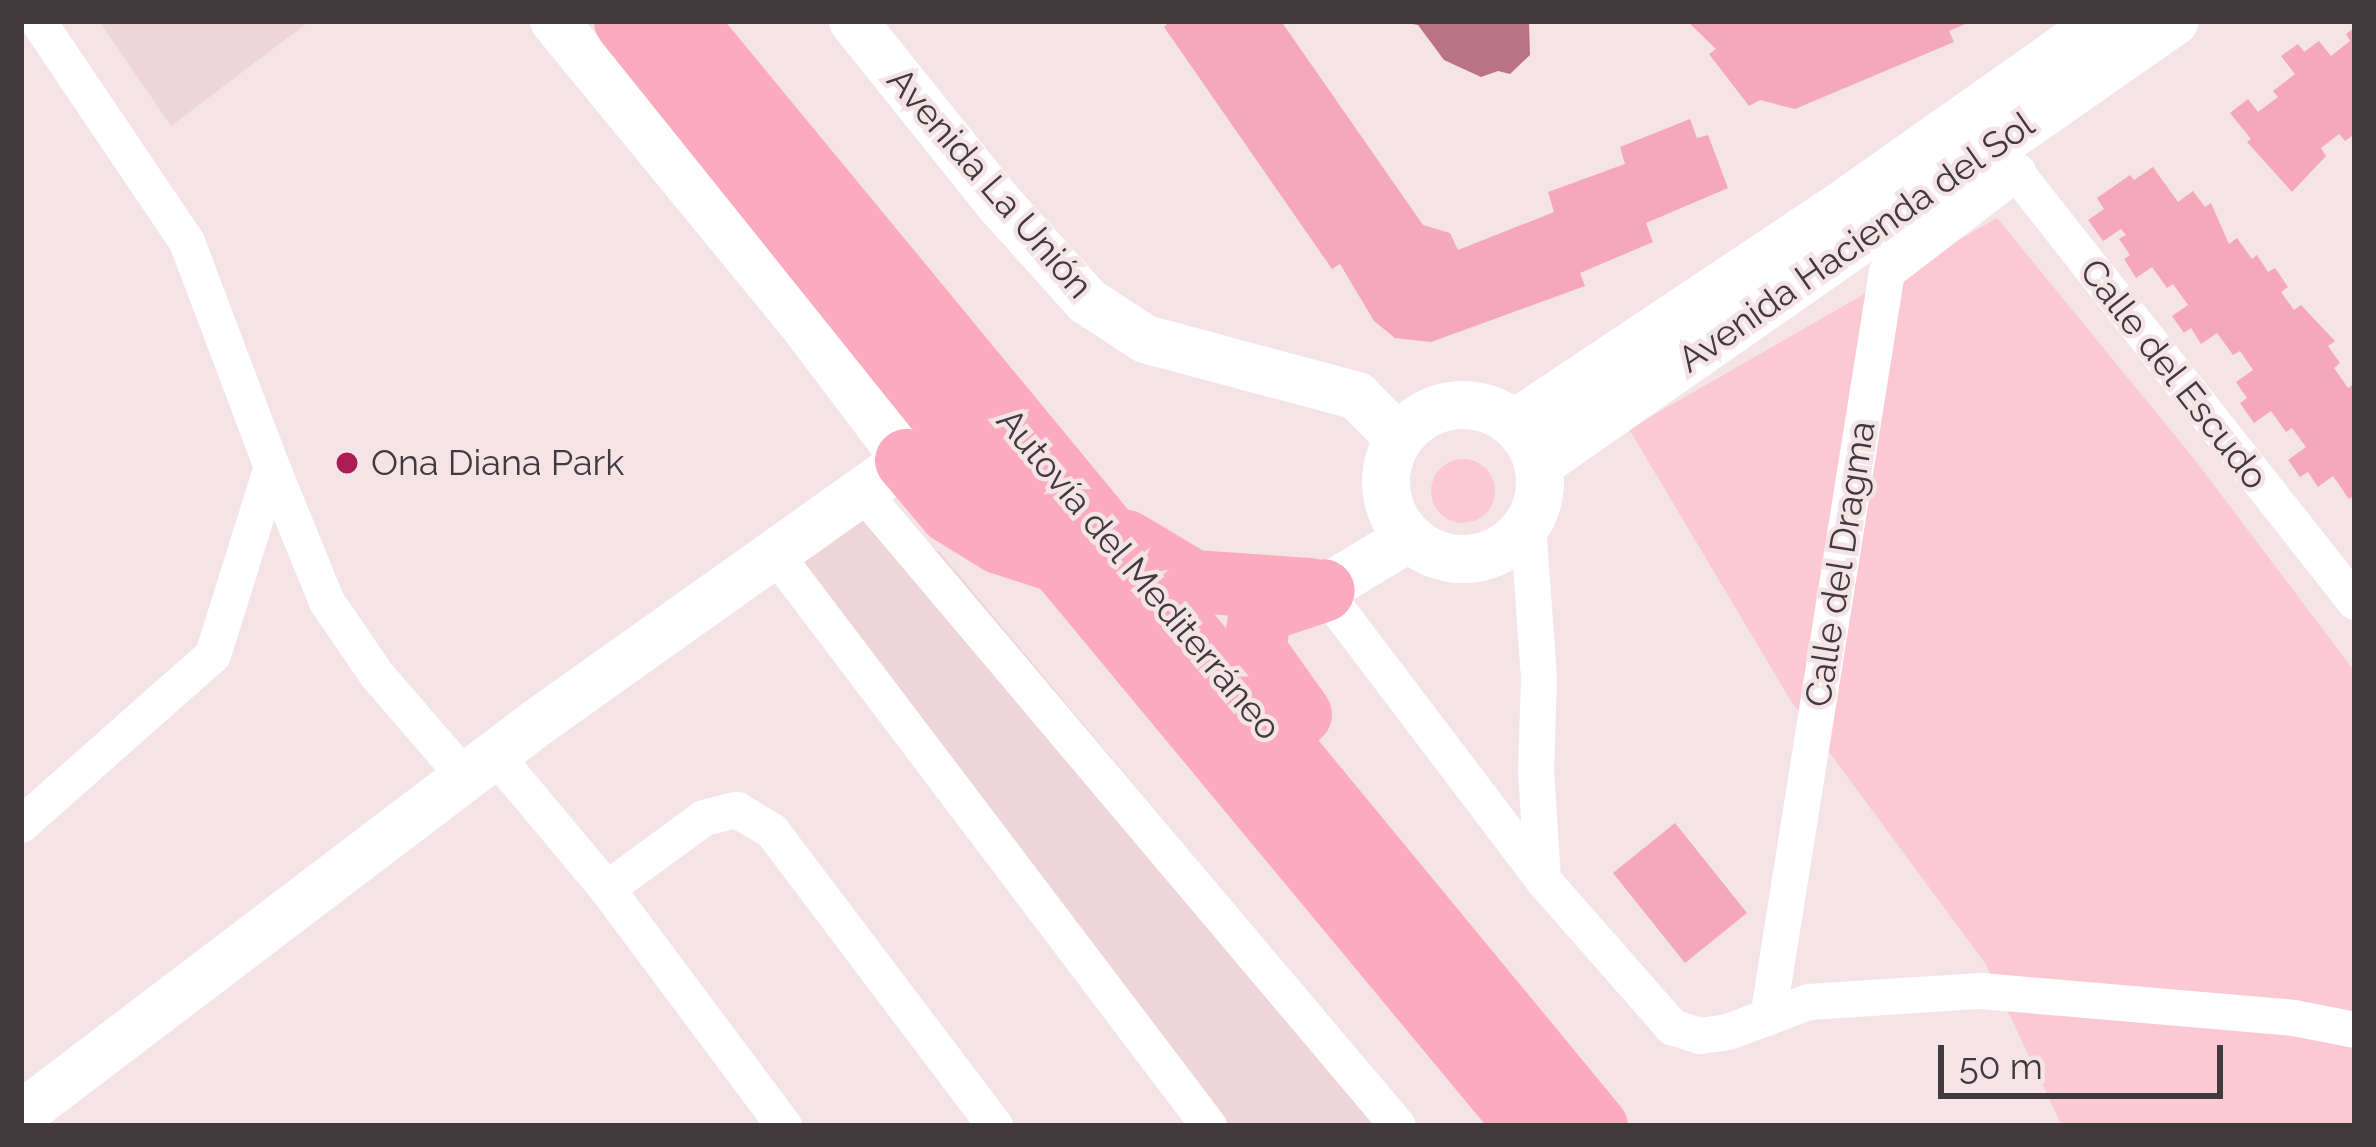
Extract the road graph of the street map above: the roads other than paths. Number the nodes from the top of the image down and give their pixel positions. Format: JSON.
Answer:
{"nodes":[{"id":1,"x":38,"y":21,"type":"edge"},
{"id":2,"x":554,"y":21,"type":"edge"},
{"id":3,"x":625,"y":21,"type":"edge"},
{"id":4,"x":684,"y":21,"type":"edge"},
{"id":5,"x":853,"y":21,"type":"edge"},
{"id":6,"x":2103,"y":21,"type":"edge"},
{"id":7,"x":2175,"y":21,"type":"edge"},
{"id":8,"x":2005,"y":159,"type":"junction"},
{"id":9,"x":1400,"y":437,"type":"junction"},
{"id":10,"x":1526,"y":444,"type":"junction"},
{"id":11,"x":272,"y":467,"type":"junction"},
{"id":12,"x":882,"y":474,"type":"junction"},
{"id":13,"x":1528,"y":524,"type":"junction"},
{"id":14,"x":1070,"y":535,"type":"junction"},
{"id":15,"x":1409,"y":538,"type":"junction"},
{"id":16,"x":773,"y":551,"type":"junction"},
{"id":17,"x":1323,"y":590,"type":"junction"},
{"id":18,"x":2355,"y":602,"type":"edge"},
{"id":19,"x":480,"y":766,"type":"junction"},
{"id":20,"x":21,"y":825,"type":"edge"},
{"id":21,"x":1389,"y":872,"type":"junction"},
{"id":22,"x":1543,"y":880,"type":"junction"},
{"id":23,"x":607,"y":889,"type":"junction"},
{"id":24,"x":1768,"y":1018,"type":"junction"},
{"id":25,"x":2355,"y":1030,"type":"edge"},
{"id":26,"x":21,"y":1115,"type":"edge"},
{"id":27,"x":784,"y":1126,"type":"edge"},
{"id":28,"x":995,"y":1126,"type":"edge"},
{"id":29,"x":1209,"y":1126,"type":"edge"},
{"id":30,"x":1398,"y":1126,"type":"edge"},
{"id":31,"x":1528,"y":1126,"type":"edge"},
{"id":32,"x":1595,"y":1126,"type":"edge"}],
"edges":[{"from":1,"to":11,"type":"street"},
{"from":2,"to":12,"type":"street"},
{"from":3,"to":14,"type":"highway","name":"Autovía del Mediterráneo"},
{"from":4,"to":14,"type":"highway","name":"Autovía del Mediterráneo"},
{"from":5,"to":9,"type":"street","name":"Avenida La Unión"},
{"from":6,"to":10,"type":"street","name":"Avenida Hacienda del Sol"},
{"from":7,"to":8,"type":"street","name":"Avenida Hacienda del Sol"},
{"from":8,"to":10,"type":"street","name":"Avenida Hacienda del Sol"},
{"from":8,"to":18,"type":"street","name":"Calle del Escudo"},
{"from":8,"to":24,"type":"street","name":"Calle del Dragma"},
{"from":9,"to":10,"type":"street"},
{"from":9,"to":15,"type":"street"},
{"from":10,"to":13,"type":"street"},
{"from":11,"to":19,"type":"street"},
{"from":11,"to":20,"type":"street"},
{"from":12,"to":14,"type":"highway"},
{"from":12,"to":16,"type":"street"},
{"from":12,"to":30,"type":"street"},
{"from":13,"to":15,"type":"street"},
{"from":13,"to":22,"type":"street"},
{"from":14,"to":17,"type":"highway"},
{"from":14,"to":21,"type":"highway","name":"Autovía del Mediterráneo"},
{"from":14,"to":31,"type":"highway","name":"Autovía del Mediterráneo"},
{"from":15,"to":17,"type":"street"},
{"from":16,"to":19,"type":"street"},
{"from":16,"to":29,"type":"street"},
{"from":17,"to":21,"type":"highway"},
{"from":17,"to":22,"type":"street"},
{"from":19,"to":23,"type":"street"},
{"from":19,"to":26,"type":"street"},
{"from":21,"to":32,"type":"highway","name":"Autovía del Mediterráneo"},
{"from":22,"to":24,"type":"street"},
{"from":23,"to":27,"type":"street"},
{"from":23,"to":28,"type":"street"},
{"from":24,"to":25,"type":"street"}]}
